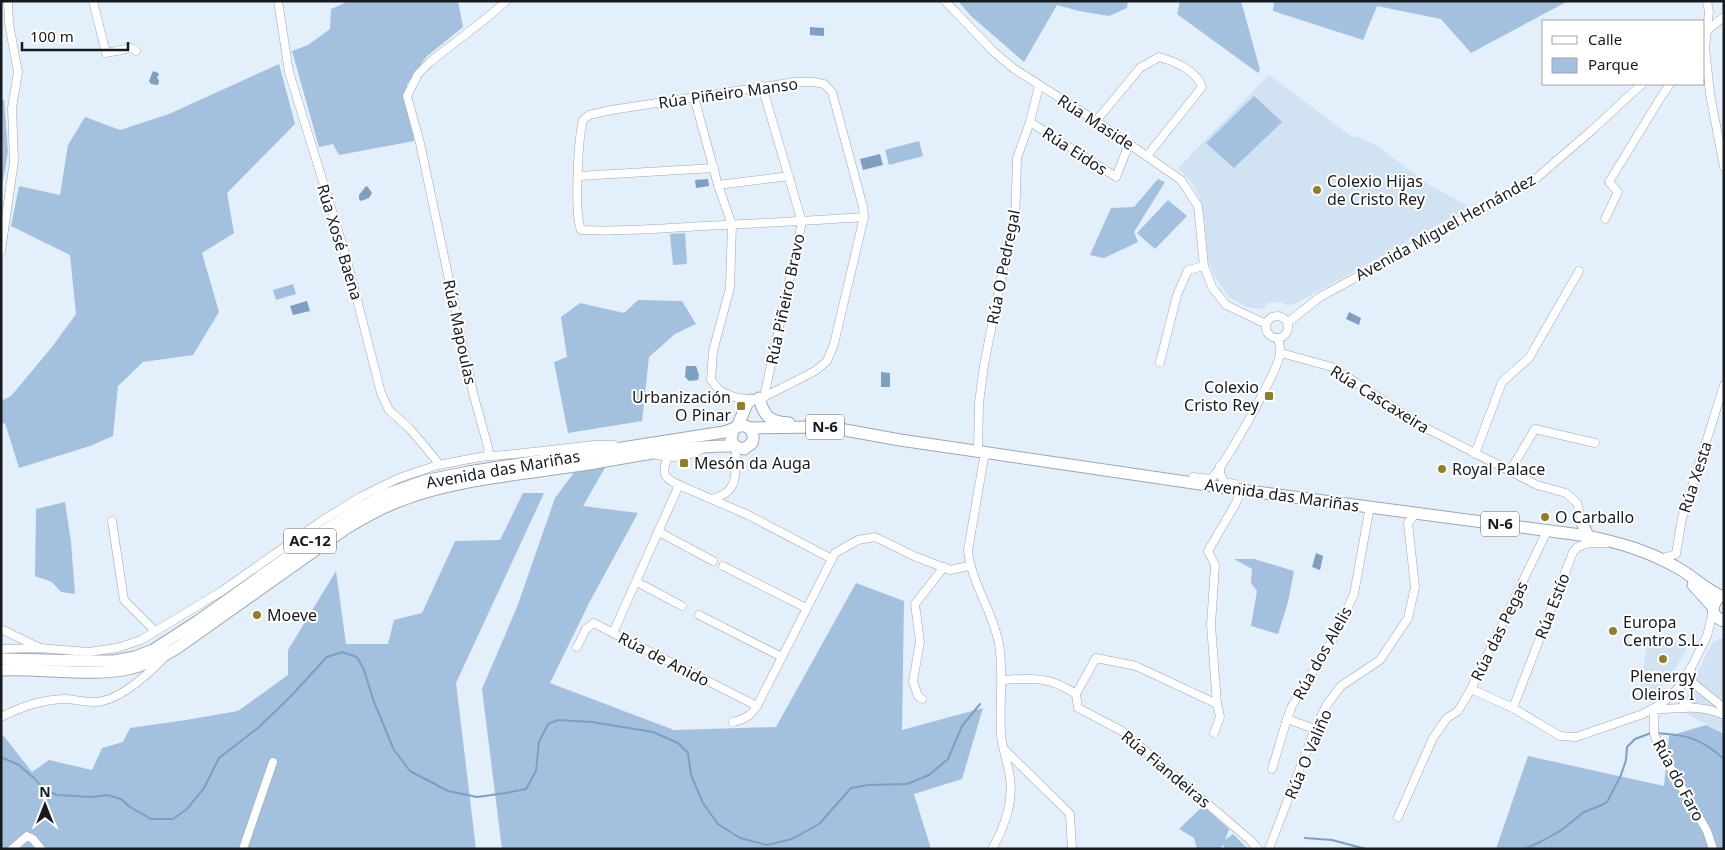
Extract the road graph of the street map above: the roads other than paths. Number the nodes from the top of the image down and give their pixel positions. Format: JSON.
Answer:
{"nodes":[{"id":1,"x":8,"y":1,"type":"edge"},
{"id":2,"x":93,"y":1,"type":"edge"},
{"id":3,"x":278,"y":1,"type":"edge"},
{"id":4,"x":506,"y":1,"type":"edge"},
{"id":5,"x":945,"y":1,"type":"edge"},
{"id":6,"x":1707,"y":1,"type":"edge"},
{"id":7,"x":1724,"y":17,"type":"edge"},
{"id":8,"x":5,"y":24,"type":"edge"},
{"id":9,"x":1706,"y":31,"type":"edge"},
{"id":10,"x":136,"y":51,"type":"dead end"},
{"id":11,"x":1641,"y":85,"type":"edge"},
{"id":12,"x":1669,"y":85,"type":"edge"},
{"id":13,"x":762,"y":86,"type":"junction"},
{"id":14,"x":1039,"y":86,"type":"junction"},
{"id":15,"x":694,"y":97,"type":"junction"},
{"id":16,"x":1096,"y":121,"type":"junction"},
{"id":17,"x":1030,"y":122,"type":"junction"},
{"id":18,"x":1129,"y":144,"type":"junction"},
{"id":19,"x":1147,"y":156,"type":"junction"},
{"id":20,"x":1724,"y":167,"type":"edge"},
{"id":21,"x":714,"y":168,"type":"junction"},
{"id":22,"x":579,"y":176,"type":"junction"},
{"id":23,"x":789,"y":176,"type":"junction"},
{"id":24,"x":718,"y":184,"type":"junction"},
{"id":25,"x":864,"y":217,"type":"junction"},
{"id":26,"x":1605,"y":219,"type":"dead end"},
{"id":27,"x":802,"y":222,"type":"junction"},
{"id":28,"x":732,"y":225,"type":"junction"},
{"id":29,"x":1,"y":251,"type":"edge"},
{"id":30,"x":1204,"y":266,"type":"junction"},
{"id":31,"x":1579,"y":271,"type":"dead end"},
{"id":32,"x":1288,"y":322,"type":"junction"},
{"id":33,"x":1266,"y":324,"type":"junction"},
{"id":34,"x":1278,"y":338,"type":"junction"},
{"id":35,"x":1281,"y":353,"type":"junction"},
{"id":36,"x":1160,"y":362,"type":"dead end"},
{"id":37,"x":1724,"y":386,"type":"edge"},
{"id":38,"x":1722,"y":400,"type":"edge"},
{"id":39,"x":758,"y":401,"type":"junction"},
{"id":40,"x":815,"y":427,"type":"junction"},
{"id":41,"x":742,"y":428,"type":"junction"},
{"id":42,"x":900,"y":440,"type":"junction"},
{"id":43,"x":1595,"y":443,"type":"dead end"},
{"id":44,"x":752,"y":444,"type":"junction"},
{"id":45,"x":636,"y":446,"type":"junction"},
{"id":46,"x":735,"y":447,"type":"junction"},
{"id":47,"x":705,"y":448,"type":"junction"},
{"id":48,"x":982,"y":452,"type":"junction"},
{"id":49,"x":651,"y":454,"type":"junction"},
{"id":50,"x":1475,"y":454,"type":"junction"},
{"id":51,"x":489,"y":456,"type":"junction"},
{"id":52,"x":667,"y":458,"type":"junction"},
{"id":53,"x":438,"y":464,"type":"junction"},
{"id":54,"x":1220,"y":466,"type":"junction"},
{"id":55,"x":1510,"y":471,"type":"junction"},
{"id":56,"x":1127,"y":473,"type":"junction"},
{"id":57,"x":679,"y":485,"type":"junction"},
{"id":58,"x":1241,"y":490,"type":"junction"},
{"id":59,"x":1303,"y":498,"type":"junction"},
{"id":60,"x":712,"y":500,"type":"junction"},
{"id":61,"x":1370,"y":506,"type":"junction"},
{"id":62,"x":1416,"y":513,"type":"junction"},
{"id":63,"x":112,"y":521,"type":"dead end"},
{"id":64,"x":1583,"y":525,"type":"junction"},
{"id":65,"x":1547,"y":531,"type":"junction"},
{"id":66,"x":659,"y":532,"type":"junction"},
{"id":67,"x":1575,"y":535,"type":"junction"},
{"id":68,"x":1588,"y":536,"type":"junction"},
{"id":69,"x":1621,"y":543,"type":"junction"},
{"id":70,"x":832,"y":559,"type":"junction"},
{"id":71,"x":1660,"y":559,"type":"junction"},
{"id":72,"x":713,"y":561,"type":"dead end"},
{"id":73,"x":723,"y":566,"type":"dead end"},
{"id":74,"x":969,"y":566,"type":"junction"},
{"id":75,"x":944,"y":567,"type":"junction"},
{"id":76,"x":637,"y":582,"type":"junction"},
{"id":77,"x":1724,"y":597,"type":"edge"},
{"id":78,"x":682,"y":606,"type":"dead end"},
{"id":79,"x":806,"y":608,"type":"junction"},
{"id":80,"x":699,"y":615,"type":"dead end"},
{"id":81,"x":1716,"y":621,"type":"edge"},
{"id":82,"x":1,"y":629,"type":"edge"},
{"id":83,"x":155,"y":631,"type":"junction"},
{"id":84,"x":613,"y":633,"type":"junction"},
{"id":85,"x":1,"y":647,"type":"edge"},
{"id":86,"x":577,"y":647,"type":"dead end"},
{"id":87,"x":39,"y":648,"type":"junction"},
{"id":88,"x":167,"y":654,"type":"junction"},
{"id":89,"x":782,"y":657,"type":"junction"},
{"id":90,"x":1,"y":659,"type":"edge"},
{"id":91,"x":1691,"y":668,"type":"junction"},
{"id":92,"x":1,"y":670,"type":"edge"},
{"id":93,"x":1002,"y":680,"type":"junction"},
{"id":94,"x":1693,"y":683,"type":"junction"},
{"id":95,"x":1678,"y":688,"type":"junction"},
{"id":96,"x":1471,"y":689,"type":"junction"},
{"id":97,"x":1702,"y":691,"type":"junction"},
{"id":98,"x":1076,"y":694,"type":"junction"},
{"id":99,"x":922,"y":699,"type":"dead end"},
{"id":100,"x":1217,"y":704,"type":"junction"},
{"id":101,"x":757,"y":706,"type":"junction"},
{"id":102,"x":1514,"y":708,"type":"junction"},
{"id":103,"x":1693,"y":708,"type":"junction"},
{"id":104,"x":1724,"y":708,"type":"edge"},
{"id":105,"x":1651,"y":710,"type":"junction"},
{"id":106,"x":1724,"y":715,"type":"edge"},
{"id":107,"x":1,"y":717,"type":"edge"},
{"id":108,"x":1287,"y":719,"type":"junction"},
{"id":109,"x":733,"y":722,"type":"dead end"},
{"id":110,"x":1315,"y":729,"type":"junction"},
{"id":111,"x":1214,"y":733,"type":"dead end"},
{"id":112,"x":1004,"y":749,"type":"junction"},
{"id":113,"x":273,"y":762,"type":"dead end"},
{"id":114,"x":1272,"y":769,"type":"dead end"},
{"id":115,"x":1398,"y":817,"type":"dead end"},
{"id":116,"x":12,"y":849,"type":"edge"},
{"id":117,"x":42,"y":849,"type":"edge"},
{"id":118,"x":243,"y":849,"type":"edge"},
{"id":119,"x":992,"y":849,"type":"edge"},
{"id":120,"x":1072,"y":849,"type":"edge"},
{"id":121,"x":1258,"y":849,"type":"edge"},
{"id":122,"x":1269,"y":849,"type":"edge"},
{"id":123,"x":1713,"y":849,"type":"edge"}],
"edges":[{"from":1,"to":8,"type":"street"},
{"from":2,"to":10,"type":"street"},
{"from":3,"to":53,"type":"street","name":"Rúa Xosé Baena"},
{"from":4,"to":51,"type":"street","name":"Rúa Mapoulas"},
{"from":5,"to":14,"type":"street","name":"Rúa Maside"},
{"from":6,"to":9,"type":"street"},
{"from":7,"to":9,"type":"street"},
{"from":8,"to":29,"type":"street"},
{"from":9,"to":20,"type":"street"},
{"from":11,"to":32,"type":"street","name":"Avenida Miguel Hernández"},
{"from":12,"to":26,"type":"street"},
{"from":13,"to":15,"type":"street","name":"Rúa Piñeiro Manso"},
{"from":13,"to":23,"type":"street","name":"Rúa Piñeiro Bravo"},
{"from":13,"to":25,"type":"street","name":"Rúa Piñeiro Manso"},
{"from":14,"to":16,"type":"street","name":"Rúa Maside"},
{"from":14,"to":17,"type":"street","name":"Rúa O Pedregal"},
{"from":15,"to":21,"type":"street"},
{"from":15,"to":22,"type":"street","name":"Rúa Piñeiro Manso"},
{"from":16,"to":18,"type":"street","name":"Rúa Maside"},
{"from":16,"to":19,"type":"street"},
{"from":17,"to":18,"type":"street","name":"Rúa Eidos"},
{"from":17,"to":48,"type":"street","name":"Rúa O Pedregal"},
{"from":18,"to":19,"type":"street","name":"Rúa Maside"},
{"from":19,"to":30,"type":"street","name":"Rúa Maside"},
{"from":21,"to":22,"type":"street"},
{"from":21,"to":24,"type":"street"},
{"from":22,"to":28,"type":"street","name":"Rúa Piñeiro Manso"},
{"from":23,"to":24,"type":"street"},
{"from":23,"to":27,"type":"street","name":"Rúa Piñeiro Bravo"},
{"from":24,"to":28,"type":"street"},
{"from":25,"to":27,"type":"street"},
{"from":25,"to":39,"type":"street","name":"Rúa Piñeiro Manso"},
{"from":27,"to":28,"type":"street"},
{"from":27,"to":39,"type":"street","name":"Rúa Piñeiro Bravo"},
{"from":28,"to":39,"type":"street"},
{"from":30,"to":33,"type":"street","name":"Rúa Maside"},
{"from":30,"to":36,"type":"street"},
{"from":31,"to":50,"type":"street"},
{"from":32,"to":33,"type":"street"},
{"from":32,"to":34,"type":"street"},
{"from":33,"to":34,"type":"street"},
{"from":34,"to":35,"type":"street"},
{"from":35,"to":50,"type":"street","name":"Rúa Cascaxeira"},
{"from":35,"to":54,"type":"street"},
{"from":37,"to":38,"type":"street","name":"Rúa Xesta"},
{"from":38,"to":71,"type":"street","name":"Rúa Xesta"},
{"from":39,"to":40,"type":"highway"},
{"from":39,"to":41,"type":"highway"},
{"from":40,"to":41,"type":"highway","name":"Avenida das Mariñas","number":"N-6"},
{"from":40,"to":42,"type":"highway","name":"Avenida das Mariñas","number":"N-6"},
{"from":41,"to":44,"type":"highway"},
{"from":41,"to":45,"type":"highway","name":"Avenida das Mariñas","number":"AC-12"},
{"from":41,"to":46,"type":"highway"},
{"from":42,"to":44,"type":"highway","name":"Avenida das Mariñas","number":"N-6"},
{"from":42,"to":48,"type":"highway","name":"Avenida das Mariñas","number":"N-6"},
{"from":43,"to":55,"type":"street"},
{"from":44,"to":46,"type":"highway","number":"AC-12"},
{"from":45,"to":51,"type":"street","name":"Avenida das Mariñas"},
{"from":45,"to":90,"type":"highway","name":"Avenida das Mariñas","number":"AC-12"},
{"from":46,"to":47,"type":"highway","name":"Avenida das Mariñas","number":"AC-12"},
{"from":46,"to":60,"type":"street"},
{"from":47,"to":49,"type":"highway","name":"Avenida das Mariñas","number":"AC-12"},
{"from":47,"to":52,"type":"street"},
{"from":48,"to":56,"type":"highway","name":"Avenida das Mariñas","number":"N-6"},
{"from":48,"to":74,"type":"street","name":"Rúa O Pedregal"},
{"from":49,"to":52,"type":"street"},
{"from":49,"to":88,"type":"highway","name":"Avenida das Mariñas","number":"AC-12"},
{"from":50,"to":55,"type":"street","name":"Rúa Cascaxeira"},
{"from":51,"to":53,"type":"street","name":"Avenida das Mariñas"},
{"from":52,"to":57,"type":"street"},
{"from":53,"to":83,"type":"street","name":"Avenida das Mariñas"},
{"from":54,"to":56,"type":"street"},
{"from":54,"to":59,"type":"street"},
{"from":55,"to":64,"type":"street","name":"Rúa Cascaxeira"},
{"from":56,"to":58,"type":"highway","name":"Avenida das Mariñas","number":"N-6"},
{"from":57,"to":60,"type":"street"},
{"from":57,"to":66,"type":"street","name":"Rúa de Anido"},
{"from":58,"to":59,"type":"highway","name":"Avenida das Mariñas","number":"N-6"},
{"from":58,"to":100,"type":"street"},
{"from":59,"to":61,"type":"highway","name":"Avenida das Mariñas","number":"N-6"},
{"from":60,"to":70,"type":"street"},
{"from":61,"to":62,"type":"highway","name":"Avenida das Mariñas","number":"N-6"},
{"from":61,"to":108,"type":"street","name":"Rúa dos Alelis"},
{"from":62,"to":65,"type":"highway","name":"Avenida das Mariñas","number":"N-6"},
{"from":62,"to":110,"type":"street","name":"Rúa O Valiño"},
{"from":63,"to":83,"type":"street"},
{"from":64,"to":67,"type":"highway"},
{"from":64,"to":68,"type":"highway"},
{"from":65,"to":67,"type":"highway","name":"Avenida das Mariñas","number":"N-6"},
{"from":65,"to":96,"type":"street","name":"Rúa das Pegas"},
{"from":66,"to":72,"type":"street"},
{"from":66,"to":76,"type":"street","name":"Rúa de Anido"},
{"from":67,"to":68,"type":"highway","name":"Avenida das Mariñas","number":"N-6"},
{"from":68,"to":69,"type":"highway","name":"Avenida das Mariñas","number":"N-6"},
{"from":69,"to":71,"type":"highway","name":"Avenida das Mariñas","number":"N-6"},
{"from":69,"to":102,"type":"street","name":"Rúa Estío"},
{"from":70,"to":75,"type":"street"},
{"from":70,"to":79,"type":"street"},
{"from":71,"to":77,"type":"highway","name":"Avenida das Mariñas","number":"N-6"},
{"from":71,"to":81,"type":"highway","name":"Avenida das Mariñas","number":"N-6"},
{"from":73,"to":79,"type":"street"},
{"from":74,"to":75,"type":"street"},
{"from":74,"to":93,"type":"street"},
{"from":75,"to":99,"type":"street"},
{"from":76,"to":78,"type":"street"},
{"from":76,"to":84,"type":"street","name":"Rúa de Anido"},
{"from":77,"to":81,"type":"highway","number":"N-6"},
{"from":79,"to":89,"type":"street"},
{"from":80,"to":89,"type":"street"},
{"from":81,"to":91,"type":"street"},
{"from":82,"to":87,"type":"street","name":"Avenida das Mariñas"},
{"from":83,"to":87,"type":"street","name":"Avenida das Mariñas"},
{"from":84,"to":86,"type":"street"},
{"from":84,"to":101,"type":"street","name":"Rúa de Anido"},
{"from":85,"to":87,"type":"street","name":"Avenida das Mariñas"},
{"from":88,"to":92,"type":"highway","name":"Avenida das Mariñas","number":"AC-12"},
{"from":88,"to":107,"type":"street","name":"Avenida das Mariñas"},
{"from":89,"to":101,"type":"street"},
{"from":91,"to":94,"type":"street"},
{"from":91,"to":95,"type":"street"},
{"from":93,"to":98,"type":"street"},
{"from":93,"to":112,"type":"street"},
{"from":94,"to":95,"type":"street"},
{"from":94,"to":97,"type":"street"},
{"from":95,"to":103,"type":"street"},
{"from":95,"to":105,"type":"street"},
{"from":96,"to":102,"type":"street","name":"Rúa das Pegas"},
{"from":96,"to":115,"type":"street"},
{"from":97,"to":103,"type":"street"},
{"from":97,"to":104,"type":"street"},
{"from":98,"to":100,"type":"street"},
{"from":98,"to":121,"type":"street","name":"Rúa Fiandeiras"},
{"from":100,"to":111,"type":"street"},
{"from":101,"to":109,"type":"street"},
{"from":102,"to":105,"type":"street","name":"Rúa das Pegas"},
{"from":103,"to":105,"type":"street"},
{"from":103,"to":106,"type":"street"},
{"from":105,"to":123,"type":"street","name":"Rúa do Faro"},
{"from":108,"to":110,"type":"street"},
{"from":108,"to":114,"type":"street","name":"Rúa dos Alelis"},
{"from":110,"to":122,"type":"street","name":"Rúa O Valiño"},
{"from":112,"to":119,"type":"street"},
{"from":112,"to":120,"type":"street"},
{"from":113,"to":118,"type":"street"},
{"from":116,"to":117,"type":"street"}]}
